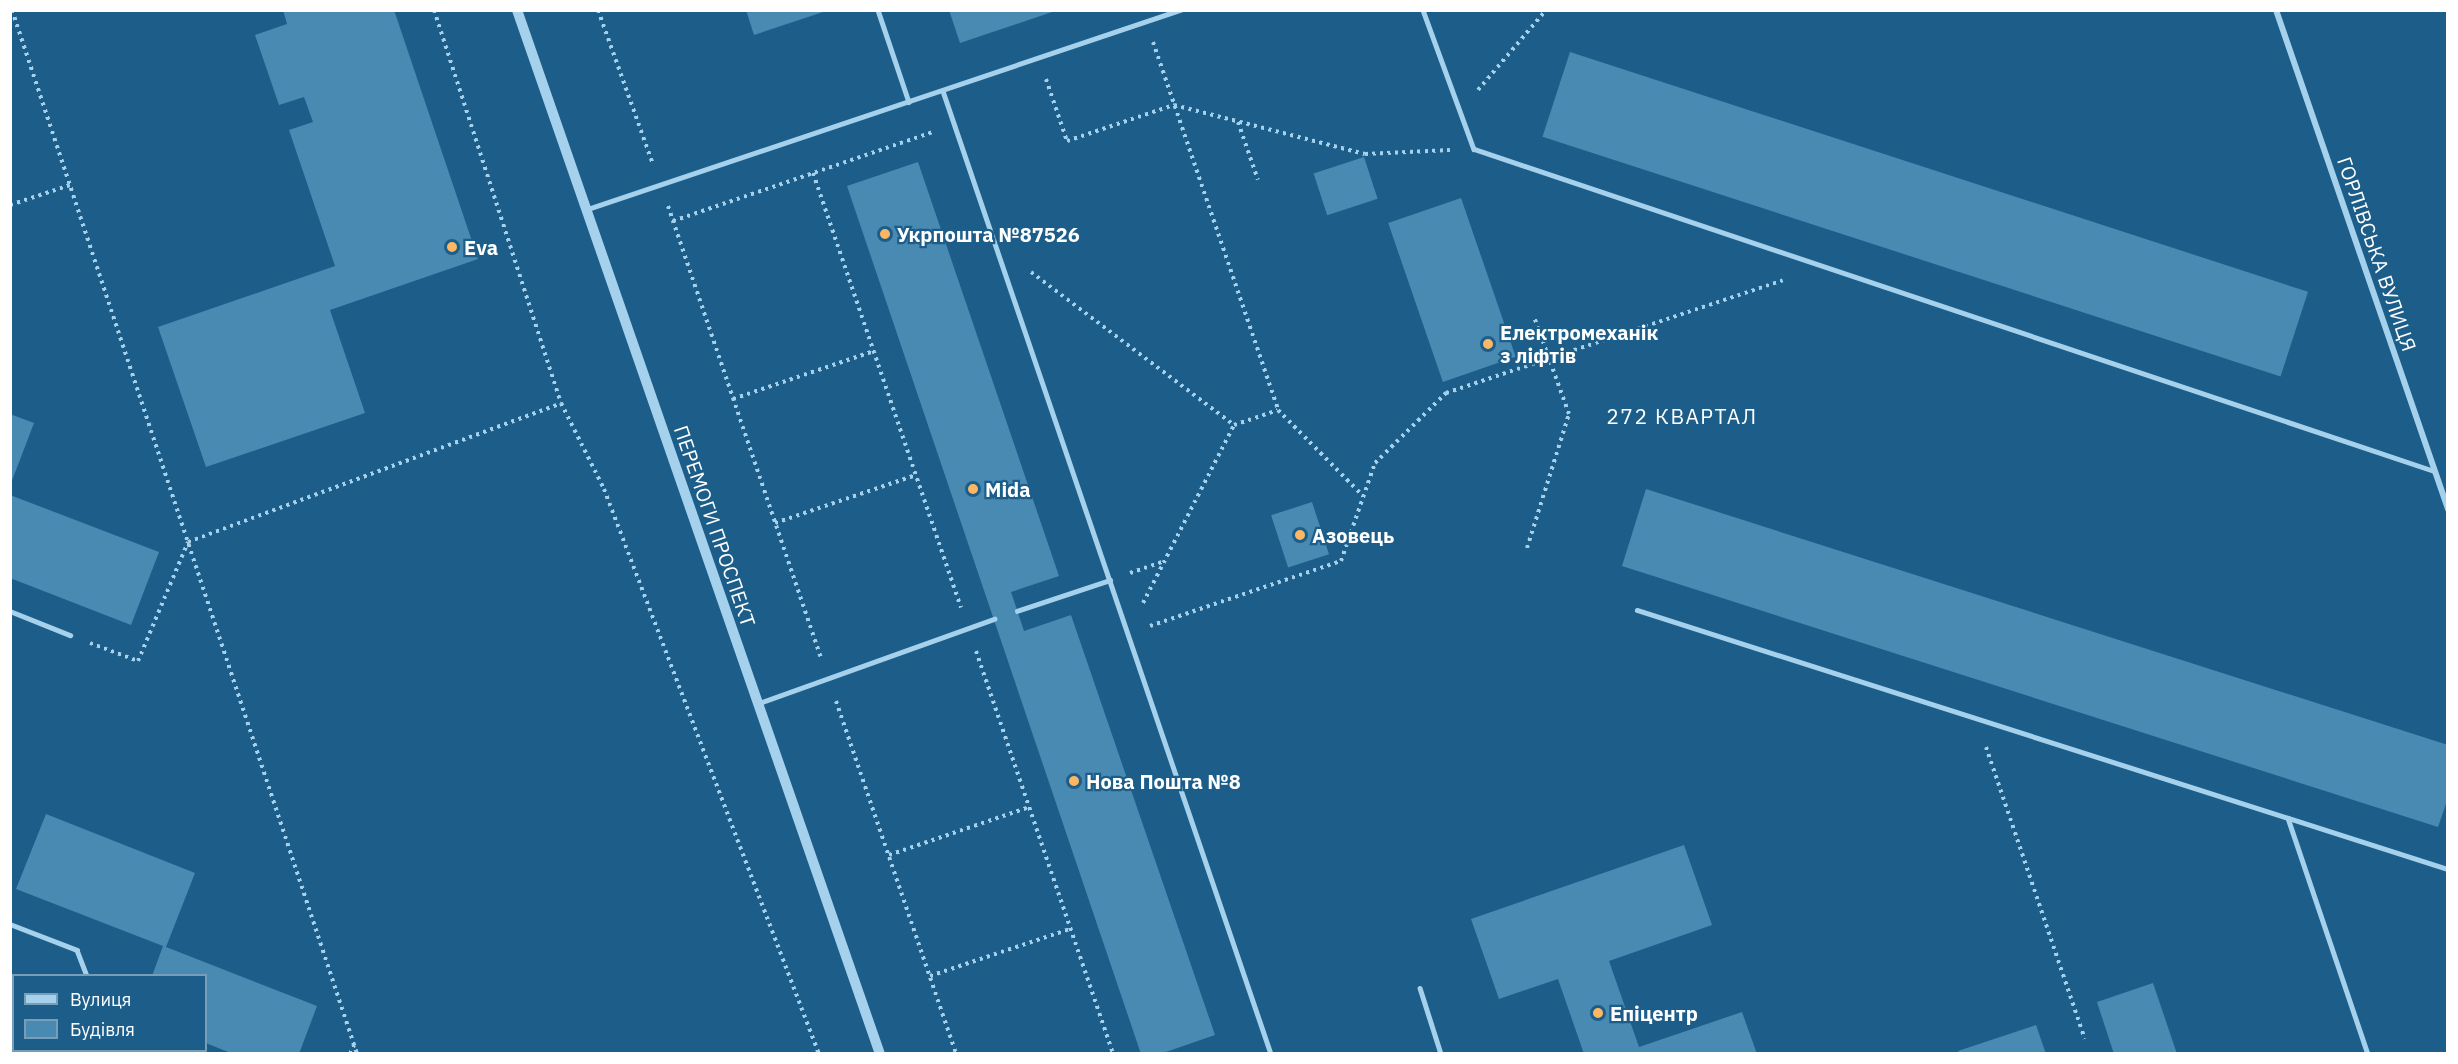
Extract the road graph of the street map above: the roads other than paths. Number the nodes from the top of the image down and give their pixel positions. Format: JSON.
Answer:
{"nodes":[{"id":1,"x":517,"y":10,"type":"edge"},
{"id":2,"x":878,"y":10,"type":"edge"},
{"id":3,"x":1180,"y":10,"type":"edge"},
{"id":4,"x":1424,"y":10,"type":"edge"},
{"id":5,"x":2276,"y":10,"type":"edge"},
{"id":6,"x":943,"y":91,"type":"junction"},
{"id":7,"x":909,"y":102,"type":"junction"},
{"id":8,"x":586,"y":209,"type":"junction"},
{"id":9,"x":2434,"y":471,"type":"junction"},
{"id":10,"x":2448,"y":509,"type":"edge"},
{"id":11,"x":1110,"y":580,"type":"junction"},
{"id":12,"x":1637,"y":610,"type":"dead end"},
{"id":13,"x":10,"y":611,"type":"edge"},
{"id":14,"x":1017,"y":611,"type":"dead end"},
{"id":15,"x":994,"y":619,"type":"dead end"},
{"id":16,"x":70,"y":634,"type":"road end"},
{"id":17,"x":758,"y":703,"type":"junction"},
{"id":18,"x":2288,"y":818,"type":"junction"},
{"id":19,"x":2448,"y":869,"type":"edge"},
{"id":20,"x":10,"y":924,"type":"edge"},
{"id":21,"x":87,"y":974,"type":"edge"},
{"id":22,"x":1419,"y":988,"type":"dead end"},
{"id":23,"x":880,"y":1053,"type":"edge"},
{"id":24,"x":1271,"y":1053,"type":"edge"},
{"id":25,"x":1441,"y":1053,"type":"edge"},
{"id":26,"x":2368,"y":1053,"type":"edge"}],
"edges":[{"from":1,"to":8,"type":"street","name":"ПЕРЕМОГИ ПРОСПЕКТ"},
{"from":2,"to":7,"type":"lane"},
{"from":3,"to":6,"type":"lane"},
{"from":4,"to":9,"type":"lane"},
{"from":5,"to":9,"type":"street","name":"ГОРЛІВСЬКА ВУЛИЦЯ"},
{"from":6,"to":7,"type":"lane"},
{"from":6,"to":11,"type":"lane"},
{"from":7,"to":8,"type":"lane"},
{"from":8,"to":17,"type":"street","name":"ПЕРЕМОГИ ПРОСПЕКТ"},
{"from":9,"to":10,"type":"street","name":"ГОРЛІВСЬКА ВУЛИЦЯ"},
{"from":11,"to":14,"type":"lane"},
{"from":11,"to":24,"type":"lane"},
{"from":12,"to":18,"type":"lane"},
{"from":13,"to":16,"type":"lane"},
{"from":15,"to":17,"type":"lane"},
{"from":17,"to":23,"type":"street","name":"ПЕРЕМОГИ ПРОСПЕКТ"},
{"from":18,"to":19,"type":"lane"},
{"from":18,"to":26,"type":"lane"},
{"from":20,"to":21,"type":"lane"},
{"from":22,"to":25,"type":"lane"}]}
